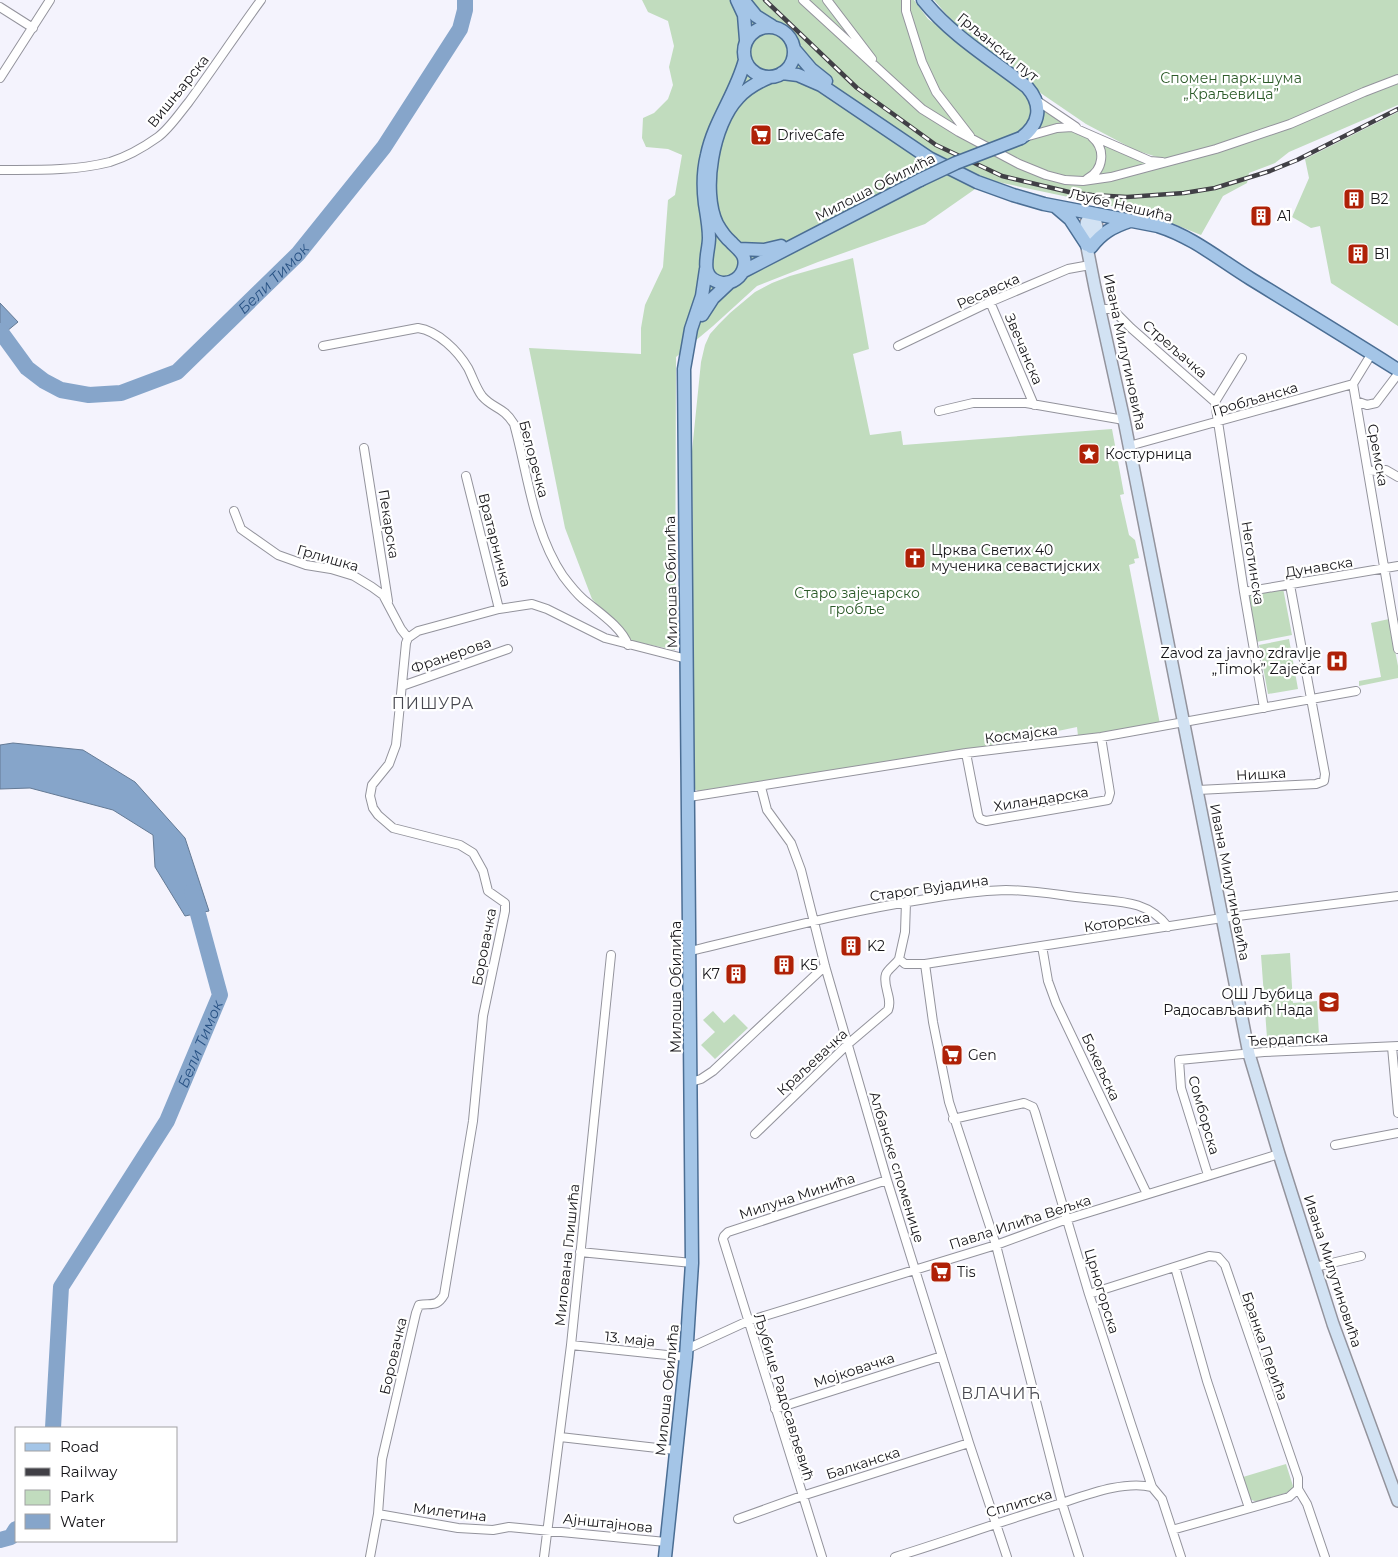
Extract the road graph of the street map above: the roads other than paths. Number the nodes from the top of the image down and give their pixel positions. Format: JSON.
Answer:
{"nodes":[{"id":1,"x":50,"y":0,"type":"edge"},
{"id":2,"x":261,"y":0,"type":"edge"},
{"id":3,"x":737,"y":0,"type":"edge"},
{"id":4,"x":742,"y":0,"type":"edge"},
{"id":5,"x":803,"y":0,"type":"edge"},
{"id":6,"x":827,"y":0,"type":"edge"},
{"id":7,"x":906,"y":0,"type":"edge"},
{"id":8,"x":924,"y":0,"type":"edge"},
{"id":9,"x":0,"y":6,"type":"edge"},
{"id":10,"x":772,"y":26,"type":"junction"},
{"id":11,"x":33,"y":28,"type":"junction"},
{"id":12,"x":746,"y":40,"type":"junction"},
{"id":13,"x":794,"y":49,"type":"junction"},
{"id":14,"x":744,"y":60,"type":"junction"},
{"id":15,"x":776,"y":75,"type":"junction"},
{"id":16,"x":886,"y":76,"type":"junction"},
{"id":17,"x":0,"y":78,"type":"edge"},
{"id":18,"x":1398,"y":79,"type":"edge"},
{"id":19,"x":1035,"y":99,"type":"junction"},
{"id":20,"x":878,"y":124,"type":"junction"},
{"id":21,"x":1086,"y":132,"type":"junction"},
{"id":22,"x":1021,"y":138,"type":"junction"},
{"id":23,"x":972,"y":140,"type":"junction"},
{"id":24,"x":1167,"y":163,"type":"junction"},
{"id":25,"x":956,"y":164,"type":"joint"},
{"id":26,"x":0,"y":170,"type":"edge"},
{"id":27,"x":1083,"y":181,"type":"junction"},
{"id":28,"x":1054,"y":205,"type":"junction"},
{"id":29,"x":1092,"y":213,"type":"junction"},
{"id":30,"x":1131,"y":221,"type":"junction"},
{"id":31,"x":807,"y":238,"type":"junction"},
{"id":32,"x":736,"y":247,"type":"junction"},
{"id":33,"x":708,"y":252,"type":"junction"},
{"id":34,"x":1089,"y":253,"type":"junction"},
{"id":35,"x":706,"y":269,"type":"junction"},
{"id":36,"x":742,"y":272,"type":"junction"},
{"id":37,"x":730,"y":282,"type":"junction"},
{"id":38,"x":990,"y":302,"type":"junction"},
{"id":39,"x":1099,"y":309,"type":"junction"},
{"id":40,"x":322,"y":346,"type":"dead end"},
{"id":41,"x":898,"y":346,"type":"dead end"},
{"id":42,"x":1372,"y":354,"type":"junction"},
{"id":43,"x":1242,"y":358,"type":"dead end"},
{"id":44,"x":1398,"y":370,"type":"edge"},
{"id":45,"x":1398,"y":374,"type":"edge"},
{"id":46,"x":1353,"y":384,"type":"junction"},
{"id":47,"x":1356,"y":401,"type":"junction"},
{"id":48,"x":1215,"y":402,"type":"junction"},
{"id":49,"x":1034,"y":405,"type":"junction"},
{"id":50,"x":940,"y":411,"type":"dead end"},
{"id":51,"x":684,"y":415,"type":"junction"},
{"id":52,"x":1124,"y":420,"type":"junction"},
{"id":53,"x":1219,"y":422,"type":"junction"},
{"id":54,"x":1130,"y":446,"type":"junction"},
{"id":55,"x":364,"y":448,"type":"dead end"},
{"id":56,"x":1368,"y":471,"type":"junction"},
{"id":57,"x":466,"y":476,"type":"dead end"},
{"id":58,"x":1398,"y":477,"type":"edge"},
{"id":59,"x":234,"y":512,"type":"dead end"},
{"id":60,"x":1398,"y":566,"type":"edge"},
{"id":61,"x":1384,"y":569,"type":"junction"},
{"id":62,"x":1290,"y":585,"type":"junction"},
{"id":63,"x":1244,"y":592,"type":"junction"},
{"id":64,"x":388,"y":602,"type":"junction"},
{"id":65,"x":499,"y":609,"type":"junction"},
{"id":66,"x":1397,"y":637,"type":"edge"},
{"id":67,"x":408,"y":638,"type":"junction"},
{"id":68,"x":628,"y":645,"type":"junction"},
{"id":69,"x":508,"y":648,"type":"dead end"},
{"id":70,"x":1398,"y":649,"type":"edge"},
{"id":71,"x":688,"y":659,"type":"junction"},
{"id":72,"x":402,"y":686,"type":"junction"},
{"id":73,"x":1356,"y":691,"type":"dead end"},
{"id":74,"x":1310,"y":700,"type":"junction"},
{"id":75,"x":1264,"y":708,"type":"junction"},
{"id":76,"x":1184,"y":723,"type":"junction"},
{"id":77,"x":1101,"y":737,"type":"junction"},
{"id":78,"x":966,"y":753,"type":"junction"},
{"id":79,"x":761,"y":786,"type":"junction"},
{"id":80,"x":1198,"y":790,"type":"junction"},
{"id":81,"x":689,"y":796,"type":"junction"},
{"id":82,"x":1398,"y":896,"type":"edge"},
{"id":83,"x":906,"y":902,"type":"junction"},
{"id":84,"x":1222,"y":918,"type":"junction"},
{"id":85,"x":814,"y":922,"type":"junction"},
{"id":86,"x":1168,"y":927,"type":"junction"},
{"id":87,"x":1042,"y":946,"type":"junction"},
{"id":88,"x":690,"y":950,"type":"junction"},
{"id":89,"x":611,"y":955,"type":"dead end"},
{"id":90,"x":899,"y":959,"type":"junction"},
{"id":91,"x":925,"y":964,"type":"junction"},
{"id":92,"x":825,"y":966,"type":"junction"},
{"id":93,"x":848,"y":1044,"type":"junction"},
{"id":94,"x":1395,"y":1047,"type":"edge"},
{"id":95,"x":1249,"y":1054,"type":"junction"},
{"id":96,"x":1179,"y":1060,"type":"joint"},
{"id":97,"x":691,"y":1082,"type":"junction"},
{"id":98,"x":1398,"y":1113,"type":"edge"},
{"id":99,"x":954,"y":1118,"type":"junction"},
{"id":100,"x":1398,"y":1133,"type":"edge"},
{"id":101,"x":755,"y":1134,"type":"dead end"},
{"id":102,"x":1334,"y":1145,"type":"dead end"},
{"id":103,"x":1279,"y":1154,"type":"junction"},
{"id":104,"x":1208,"y":1175,"type":"junction"},
{"id":105,"x":887,"y":1180,"type":"junction"},
{"id":106,"x":1146,"y":1194,"type":"junction"},
{"id":107,"x":1067,"y":1219,"type":"junction"},
{"id":108,"x":723,"y":1244,"type":"joint"},
{"id":109,"x":996,"y":1244,"type":"junction"},
{"id":110,"x":580,"y":1252,"type":"junction"},
{"id":111,"x":1362,"y":1256,"type":"dead end"},
{"id":112,"x":692,"y":1263,"type":"junction"},
{"id":113,"x":1175,"y":1267,"type":"junction"},
{"id":114,"x":1315,"y":1267,"type":"junction"},
{"id":115,"x":915,"y":1269,"type":"junction"},
{"id":116,"x":1089,"y":1294,"type":"junction"},
{"id":117,"x":748,"y":1321,"type":"junction"},
{"id":118,"x":571,"y":1345,"type":"junction"},
{"id":119,"x":687,"y":1353,"type":"junction"},
{"id":120,"x":942,"y":1356,"type":"junction"},
{"id":121,"x":775,"y":1409,"type":"junction"},
{"id":122,"x":560,"y":1437,"type":"junction"},
{"id":123,"x":968,"y":1443,"type":"junction"},
{"id":124,"x":675,"y":1450,"type":"junction"},
{"id":125,"x":1152,"y":1487,"type":"junction"},
{"id":126,"x":1298,"y":1489,"type":"junction"},
{"id":127,"x":802,"y":1496,"type":"junction"},
{"id":128,"x":1398,"y":1501,"type":"edge"},
{"id":129,"x":1062,"y":1503,"type":"junction"},
{"id":130,"x":1249,"y":1508,"type":"junction"},
{"id":131,"x":378,"y":1514,"type":"junction"},
{"id":132,"x":738,"y":1519,"type":"dead end"},
{"id":133,"x":996,"y":1523,"type":"junction"},
{"id":134,"x":548,"y":1529,"type":"junction"},
{"id":135,"x":1172,"y":1530,"type":"junction"},
{"id":136,"x":666,"y":1542,"type":"junction"},
{"id":137,"x":914,"y":1554,"type":"edge"},
{"id":138,"x":370,"y":1557,"type":"edge"},
{"id":139,"x":544,"y":1557,"type":"edge"},
{"id":140,"x":665,"y":1557,"type":"edge"},
{"id":141,"x":822,"y":1557,"type":"edge"},
{"id":142,"x":895,"y":1557,"type":"edge"},
{"id":143,"x":1007,"y":1557,"type":"edge"},
{"id":144,"x":1079,"y":1557,"type":"edge"},
{"id":145,"x":1181,"y":1557,"type":"edge"},
{"id":146,"x":1325,"y":1557,"type":"edge"}],
"edges":[{"from":1,"to":11,"type":"street"},
{"from":2,"to":26,"type":"street","name":"Вишњарска"},
{"from":3,"to":12,"type":"main road"},
{"from":4,"to":10,"type":"main road"},
{"from":5,"to":16,"type":"street"},
{"from":6,"to":16,"type":"street"},
{"from":7,"to":23,"type":"street"},
{"from":8,"to":19,"type":"main road","name":"Грљански пут"},
{"from":9,"to":11,"type":"street"},
{"from":10,"to":12,"type":"main road"},
{"from":10,"to":13,"type":"main road"},
{"from":11,"to":17,"type":"street"},
{"from":12,"to":14,"type":"main road"},
{"from":13,"to":15,"type":"main road"},
{"from":13,"to":20,"type":"main road"},
{"from":14,"to":15,"type":"main road"},
{"from":14,"to":33,"type":"main road"},
{"from":15,"to":20,"type":"main road"},
{"from":15,"to":32,"type":"main road"},
{"from":16,"to":23,"type":"street"},
{"from":18,"to":24,"type":"street"},
{"from":19,"to":21,"type":"street"},
{"from":19,"to":22,"type":"main road","name":"Грљански пут"},
{"from":20,"to":28,"type":"main road","name":"Љубе Нешића"},
{"from":21,"to":22,"type":"street"},
{"from":21,"to":24,"type":"street"},
{"from":21,"to":27,"type":"street"},
{"from":22,"to":25,"type":"main road","name":"Грљански пут","bridge":true},
{"from":23,"to":27,"type":"street"},
{"from":24,"to":27,"type":"street"},
{"from":25,"to":31,"type":"main road","name":"Милоша Обилића","bridge":true},
{"from":28,"to":29,"type":"main road","name":"Љубе Нешића"},
{"from":28,"to":34,"type":"main road"},
{"from":29,"to":30,"type":"main road","name":"Љубе Нешића"},
{"from":29,"to":34,"type":"street","name":"Ивана Милутиновића"},
{"from":30,"to":34,"type":"main road"},
{"from":30,"to":42,"type":"main road","name":"Љубе Нешића"},
{"from":31,"to":32,"type":"main road","name":"Милоша Обилића"},
{"from":31,"to":36,"type":"main road","name":"Милоша Обилића"},
{"from":32,"to":33,"type":"main road"},
{"from":32,"to":36,"type":"main road"},
{"from":33,"to":35,"type":"main road"},
{"from":34,"to":38,"type":"street","name":"Ресавска"},
{"from":34,"to":39,"type":"street","name":"Ивана Милутиновића"},
{"from":35,"to":37,"type":"main road"},
{"from":35,"to":51,"type":"main road","name":"Милоша Обилића"},
{"from":36,"to":37,"type":"main road"},
{"from":37,"to":51,"type":"main road","name":"Милоша Обилића"},
{"from":38,"to":41,"type":"street","name":"Ресавска"},
{"from":38,"to":49,"type":"street","name":"Звечанска"},
{"from":39,"to":48,"type":"street","name":"Стрељачка"},
{"from":39,"to":52,"type":"street","name":"Ивана Милутиновића"},
{"from":40,"to":68,"type":"street","name":"Белоречка"},
{"from":42,"to":44,"type":"main road","name":"Љубе Нешића"},
{"from":42,"to":46,"type":"street"},
{"from":43,"to":48,"type":"street"},
{"from":45,"to":47,"type":"street"},
{"from":46,"to":47,"type":"street","name":"Сремска"},
{"from":46,"to":53,"type":"street","name":"Гробљанска"},
{"from":47,"to":56,"type":"street","name":"Сремска"},
{"from":48,"to":53,"type":"street"},
{"from":49,"to":50,"type":"street"},
{"from":49,"to":52,"type":"street"},
{"from":51,"to":71,"type":"main road","name":"Милоша Обилића"},
{"from":52,"to":54,"type":"street","name":"Ивана Милутиновића"},
{"from":53,"to":54,"type":"street","name":"Гробљанска"},
{"from":53,"to":63,"type":"street","name":"Неготинска"},
{"from":54,"to":76,"type":"street","name":"Ивана Милутиновића"},
{"from":55,"to":64,"type":"street","name":"Пекарска"},
{"from":56,"to":58,"type":"street"},
{"from":56,"to":61,"type":"street","name":"Сремска"},
{"from":57,"to":65,"type":"street","name":"Вратарничка"},
{"from":59,"to":64,"type":"street","name":"Грлишка"},
{"from":60,"to":61,"type":"street","name":"Дунавска"},
{"from":61,"to":62,"type":"street","name":"Дунавска"},
{"from":61,"to":66,"type":"street","name":"Сремска"},
{"from":62,"to":63,"type":"street","name":"Дунавска"},
{"from":62,"to":74,"type":"street"},
{"from":63,"to":75,"type":"street","name":"Неготинска"},
{"from":64,"to":67,"type":"street","name":"Грлишка"},
{"from":65,"to":67,"type":"street"},
{"from":65,"to":68,"type":"street"},
{"from":66,"to":70,"type":"street","name":"Сремска"},
{"from":67,"to":72,"type":"street","name":"Боровачка"},
{"from":68,"to":71,"type":"street"},
{"from":69,"to":72,"type":"street","name":"Франерова"},
{"from":71,"to":81,"type":"main road","name":"Милоша Обилића"},
{"from":72,"to":131,"type":"street","name":"Боровачка"},
{"from":73,"to":74,"type":"street","name":"Космајска"},
{"from":74,"to":75,"type":"street","name":"Космајска"},
{"from":74,"to":80,"type":"street","name":"Нишка"},
{"from":75,"to":76,"type":"street","name":"Космајска"},
{"from":76,"to":77,"type":"street","name":"Космајска"},
{"from":76,"to":80,"type":"street","name":"Ивана Милутиновића"},
{"from":77,"to":78,"type":"street","name":"Космајска"},
{"from":77,"to":78,"type":"street","name":"Хиландарска"},
{"from":78,"to":79,"type":"street","name":"Космајска"},
{"from":79,"to":81,"type":"street","name":"Космајска"},
{"from":79,"to":85,"type":"street","name":"Албанске споменице"},
{"from":80,"to":84,"type":"street","name":"Ивана Милутиновића"},
{"from":81,"to":88,"type":"main road","name":"Милоша Обилића"},
{"from":82,"to":84,"type":"street","name":"Которска"},
{"from":83,"to":85,"type":"street","name":"Старог Вујадина"},
{"from":83,"to":86,"type":"street","name":"Старог Вујадина"},
{"from":83,"to":90,"type":"street"},
{"from":84,"to":86,"type":"street","name":"Которска"},
{"from":84,"to":95,"type":"street","name":"Ивана Милутиновића"},
{"from":85,"to":88,"type":"street","name":"Старог Вујадина"},
{"from":85,"to":92,"type":"street","name":"Албанске споменице"},
{"from":86,"to":87,"type":"street","name":"Которска"},
{"from":87,"to":91,"type":"street","name":"Которска"},
{"from":87,"to":106,"type":"street","name":"Бокељска"},
{"from":88,"to":97,"type":"main road","name":"Милоша Обилића"},
{"from":89,"to":110,"type":"street","name":"Милована Глишића"},
{"from":90,"to":91,"type":"street","name":"Которска"},
{"from":90,"to":93,"type":"street","name":"Краљевачка"},
{"from":91,"to":99,"type":"street"},
{"from":92,"to":93,"type":"street","name":"Албанске споменице"},
{"from":92,"to":97,"type":"street"},
{"from":93,"to":101,"type":"street","name":"Краљевачка"},
{"from":93,"to":105,"type":"street","name":"Албанске споменице"},
{"from":94,"to":95,"type":"street","name":"Ђердапска"},
{"from":94,"to":98,"type":"street"},
{"from":95,"to":96,"type":"street","name":"Ђердапска"},
{"from":95,"to":103,"type":"street","name":"Ивана Милутиновића"},
{"from":96,"to":104,"type":"street","name":"Сомборска"},
{"from":97,"to":112,"type":"main road","name":"Милоша Обилића"},
{"from":99,"to":107,"type":"street","name":"Црногорска"},
{"from":99,"to":109,"type":"street"},
{"from":100,"to":102,"type":"street"},
{"from":103,"to":104,"type":"street","name":"Павла Илића Вељка"},
{"from":103,"to":114,"type":"street","name":"Ивана Милутиновића"},
{"from":104,"to":106,"type":"street","name":"Павла Илића Вељка"},
{"from":105,"to":108,"type":"street","name":"Милуна Минића"},
{"from":105,"to":115,"type":"street","name":"Албанске споменице"},
{"from":106,"to":107,"type":"street","name":"Павла Илића Вељка"},
{"from":107,"to":109,"type":"street","name":"Павла Илића Вељка"},
{"from":107,"to":116,"type":"street","name":"Црногорска"},
{"from":108,"to":117,"type":"street","name":"Љубице Радосављевић"},
{"from":109,"to":115,"type":"street","name":"Павла Илића Вељка"},
{"from":109,"to":129,"type":"street"},
{"from":110,"to":112,"type":"street"},
{"from":110,"to":118,"type":"street","name":"Милована Глишића"},
{"from":111,"to":114,"type":"street"},
{"from":112,"to":119,"type":"main road","name":"Милоша Обилића"},
{"from":113,"to":116,"type":"street","name":"Бранка Перића"},
{"from":113,"to":126,"type":"street","name":"Бранка Перића"},
{"from":113,"to":130,"type":"street"},
{"from":114,"to":128,"type":"street","name":"Ивана Милутиновића"},
{"from":115,"to":117,"type":"street","name":"Павла Илића Вељка"},
{"from":115,"to":120,"type":"street","name":"Албанске споменице"},
{"from":116,"to":125,"type":"street","name":"Црногорска"},
{"from":117,"to":119,"type":"street","name":"Павла Илића Вељка"},
{"from":117,"to":121,"type":"street","name":"Љубице Радосављевић"},
{"from":118,"to":119,"type":"street","name":"13. маја"},
{"from":118,"to":122,"type":"street","name":"Милована Глишића"},
{"from":119,"to":124,"type":"main road","name":"Милоша Обилића"},
{"from":120,"to":121,"type":"street","name":"Мојковачка"},
{"from":120,"to":123,"type":"street","name":"Албанске споменице"},
{"from":121,"to":127,"type":"street","name":"Љубице Радосављевић"},
{"from":122,"to":124,"type":"street"},
{"from":122,"to":134,"type":"street","name":"Милована Глишића"},
{"from":123,"to":127,"type":"street","name":"Балканска"},
{"from":123,"to":133,"type":"street","name":"Албанске споменице"},
{"from":124,"to":136,"type":"main road","name":"Милоша Обилића"},
{"from":125,"to":129,"type":"street","name":"Сплитска"},
{"from":125,"to":135,"type":"street","name":"Црногорска"},
{"from":126,"to":130,"type":"street"},
{"from":126,"to":146,"type":"street","name":"Бранка Перића"},
{"from":127,"to":132,"type":"street","name":"Балканска"},
{"from":127,"to":141,"type":"street","name":"Љубице Радосављевић"},
{"from":129,"to":133,"type":"street","name":"Сплитска"},
{"from":129,"to":144,"type":"street"},
{"from":130,"to":135,"type":"street"},
{"from":131,"to":134,"type":"street","name":"Милетина"},
{"from":131,"to":138,"type":"street","name":"Боровачка"},
{"from":133,"to":137,"type":"street","name":"Сплитска"},
{"from":133,"to":143,"type":"street","name":"Албанске споменице"},
{"from":134,"to":136,"type":"street","name":"Ајнштајнова"},
{"from":134,"to":139,"type":"street","name":"Милована Глишића"},
{"from":135,"to":145,"type":"street","name":"Црногорска"},
{"from":136,"to":140,"type":"main road","name":"Милоша Обилића"},
{"from":137,"to":142,"type":"street","name":"Сплитска"}]}
